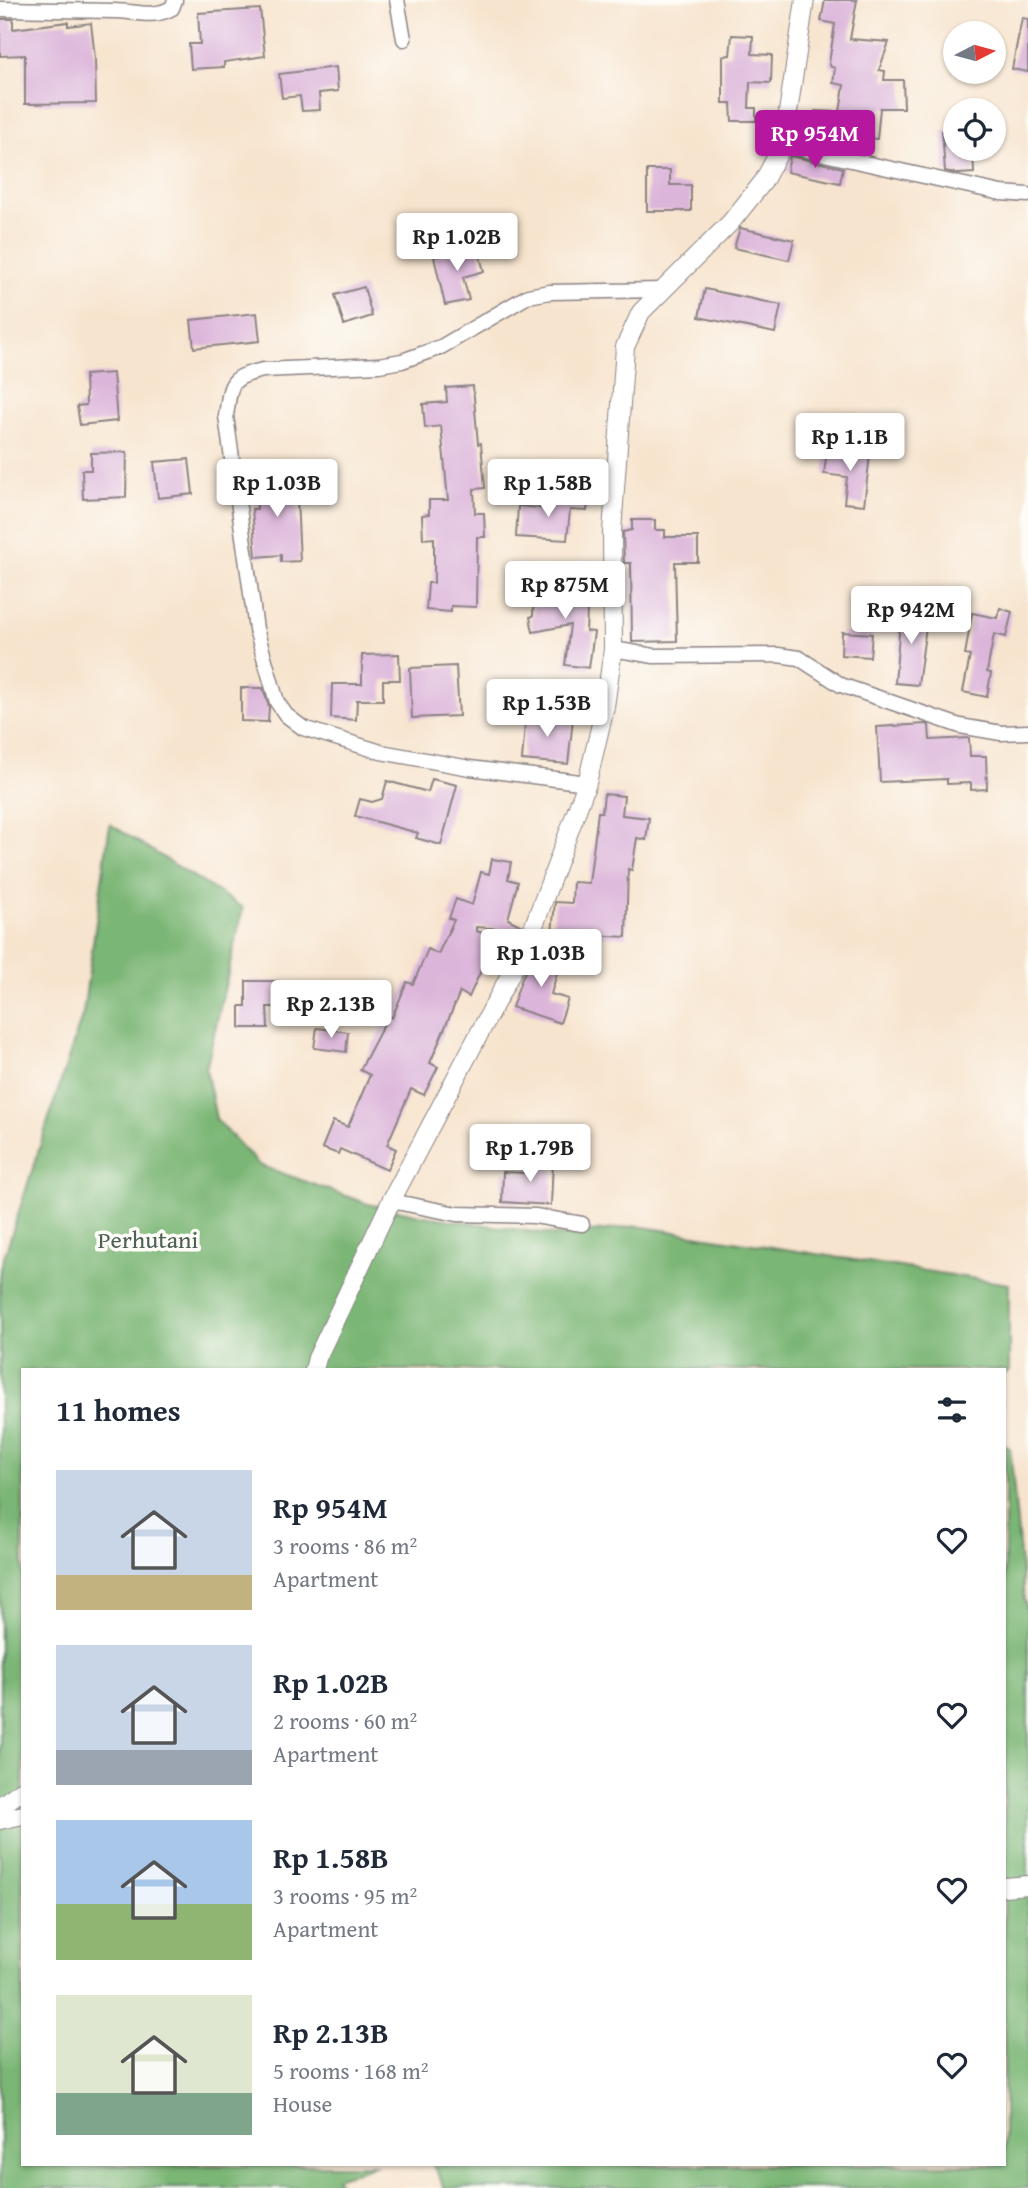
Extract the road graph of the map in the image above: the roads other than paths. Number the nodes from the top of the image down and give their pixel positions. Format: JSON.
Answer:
{"nodes":[{"id":1,"x":175,"y":0,"type":"edge"},
{"id":2,"x":397,"y":0,"type":"edge"},
{"id":3,"x":804,"y":0,"type":"edge"},
{"id":4,"x":0,"y":9,"type":"edge"},
{"id":5,"x":404,"y":40,"type":"dead end"},
{"id":6,"x":783,"y":145,"type":"junction"},
{"id":7,"x":1028,"y":195,"type":"edge"},
{"id":8,"x":663,"y":290,"type":"junction"},
{"id":9,"x":613,"y":649,"type":"junction"},
{"id":10,"x":1028,"y":732,"type":"edge"},
{"id":11,"x":587,"y":783,"type":"junction"},
{"id":12,"x":391,"y":1201,"type":"junction"},
{"id":13,"x":582,"y":1224,"type":"dead end"},
{"id":14,"x":314,"y":1368,"type":"edge"},
{"id":15,"x":21,"y":1791,"type":"edge"},
{"id":16,"x":0,"y":1805,"type":"edge"},
{"id":17,"x":21,"y":1815,"type":"edge"},
{"id":18,"x":0,"y":1820,"type":"edge"},
{"id":19,"x":1028,"y":1885,"type":"edge"},
{"id":20,"x":1006,"y":1887,"type":"edge"}],
"edges":[{"from":1,"to":4,"type":"street"},
{"from":2,"to":5,"type":"street"},
{"from":3,"to":6,"type":"street"},
{"from":6,"to":7,"type":"street"},
{"from":6,"to":8,"type":"street"},
{"from":8,"to":9,"type":"street"},
{"from":8,"to":11,"type":"street"},
{"from":9,"to":10,"type":"street"},
{"from":9,"to":11,"type":"street"},
{"from":11,"to":12,"type":"street"},
{"from":12,"to":13,"type":"street"},
{"from":12,"to":14,"type":"street"},
{"from":15,"to":16,"type":"street"},
{"from":17,"to":18,"type":"street"},
{"from":19,"to":20,"type":"street"}]}
